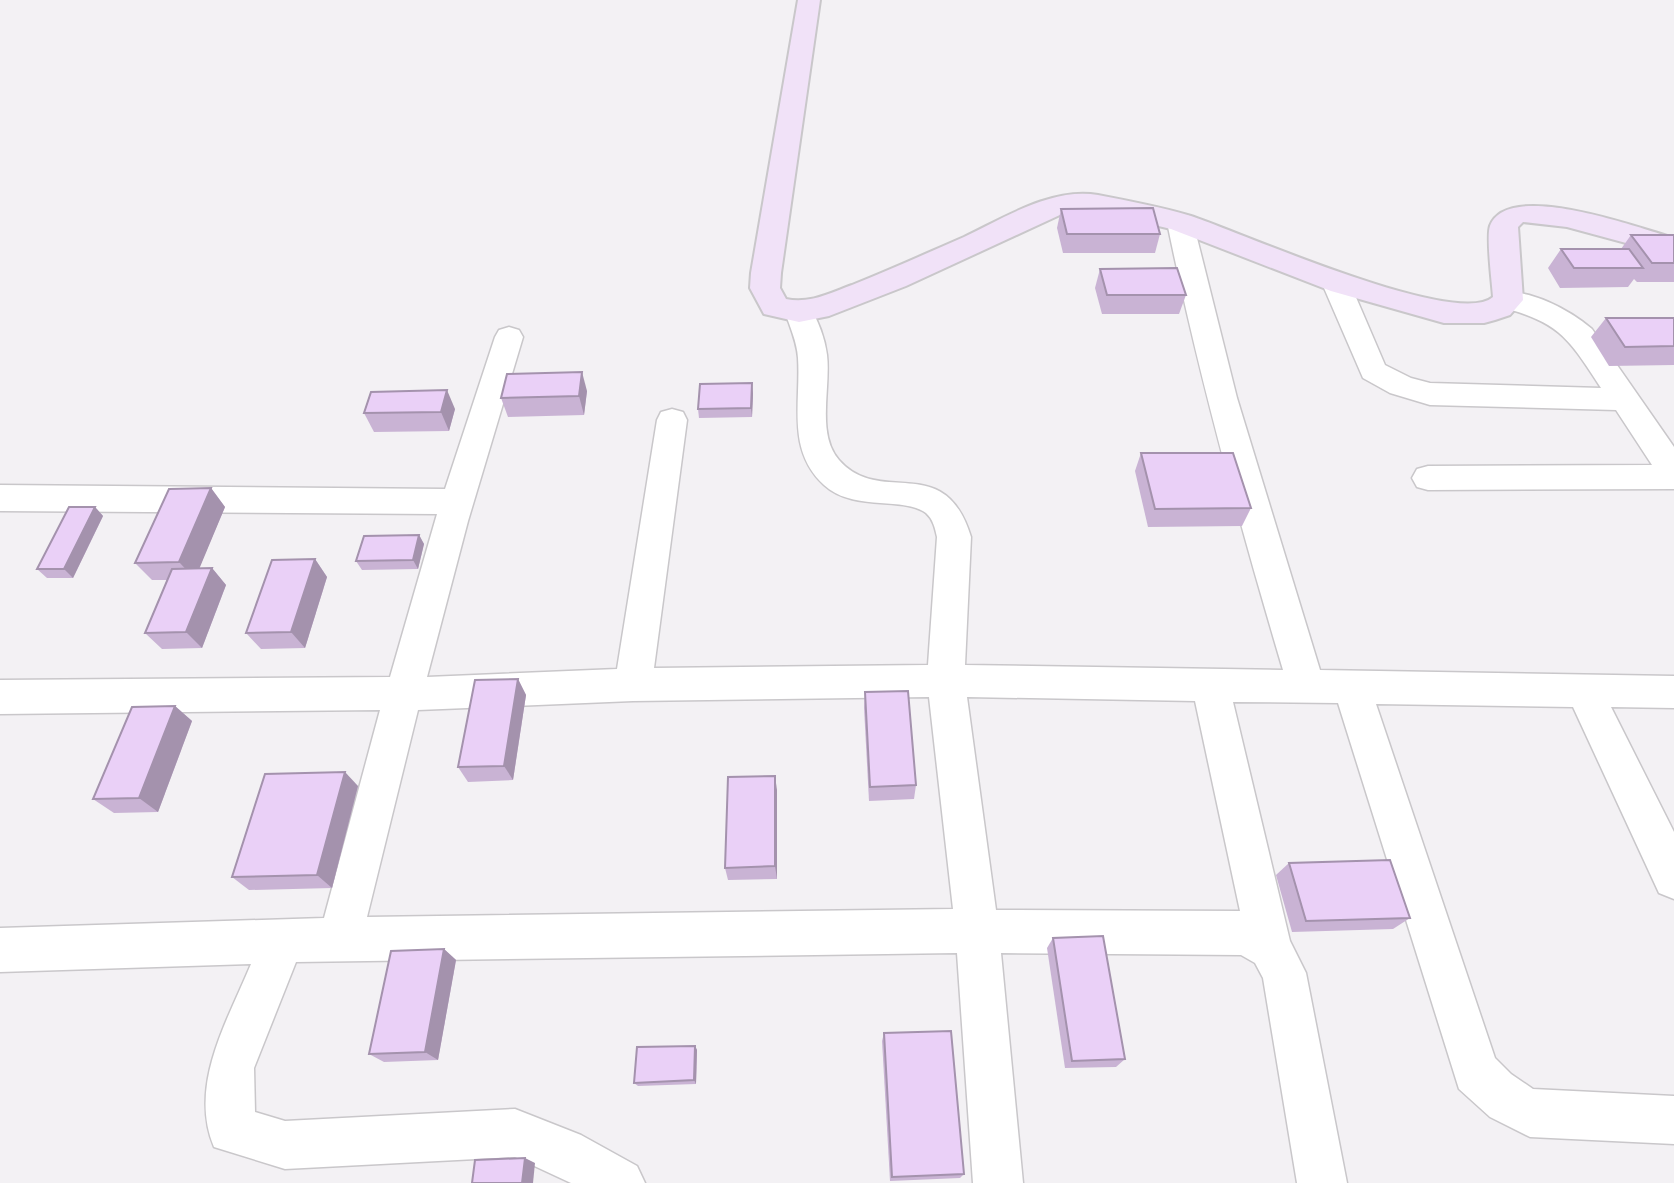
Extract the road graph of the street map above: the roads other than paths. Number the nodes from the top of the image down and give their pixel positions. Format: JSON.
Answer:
{"nodes":[{"id":1,"x":809,"y":0,"type":"edge"},
{"id":2,"x":1180,"y":222,"type":"junction"},
{"id":3,"x":1674,"y":247,"type":"edge"},
{"id":4,"x":1335,"y":281,"type":"junction"},
{"id":5,"x":1508,"y":300,"type":"junction"},
{"id":6,"x":799,"y":312,"type":"junction"},
{"id":7,"x":509,"y":337,"type":"dead end"},
{"id":8,"x":1625,"y":399,"type":"junction"},
{"id":9,"x":672,"y":420,"type":"dead end"},
{"id":10,"x":1674,"y":475,"type":"edge"},
{"id":11,"x":1428,"y":478,"type":"dead end"},
{"id":12,"x":0,"y":498,"type":"edge"},
{"id":13,"x":457,"y":502,"type":"junction"},
{"id":14,"x":946,"y":681,"type":"junction"},
{"id":15,"x":1210,"y":684,"type":"junction"},
{"id":16,"x":633,"y":685,"type":"junction"},
{"id":17,"x":1307,"y":687,"type":"junction"},
{"id":18,"x":1352,"y":688,"type":"junction"},
{"id":19,"x":1585,"y":691,"type":"junction"},
{"id":20,"x":1674,"y":692,"type":"edge"},
{"id":21,"x":402,"y":693,"type":"junction"},
{"id":22,"x":0,"y":697,"type":"edge"},
{"id":23,"x":1674,"y":878,"type":"edge"},
{"id":24,"x":977,"y":931,"type":"junction"},
{"id":25,"x":340,"y":939,"type":"junction"},
{"id":26,"x":283,"y":940,"type":"junction"},
{"id":27,"x":1270,"y":948,"type":"junction"},
{"id":28,"x":0,"y":950,"type":"edge"},
{"id":29,"x":1674,"y":1119,"type":"edge"},
{"id":30,"x":620,"y":1183,"type":"edge"},
{"id":31,"x":998,"y":1183,"type":"edge"},
{"id":32,"x":1322,"y":1183,"type":"edge"}],
"edges":[{"from":1,"to":6,"type":"street"},
{"from":2,"to":4,"type":"street"},
{"from":2,"to":6,"type":"street"},
{"from":2,"to":17,"type":"street"},
{"from":3,"to":5,"type":"street"},
{"from":4,"to":5,"type":"street"},
{"from":4,"to":8,"type":"street"},
{"from":5,"to":8,"type":"street"},
{"from":6,"to":14,"type":"street"},
{"from":7,"to":13,"type":"street"},
{"from":8,"to":10,"type":"street"},
{"from":9,"to":16,"type":"street"},
{"from":10,"to":11,"type":"street"},
{"from":12,"to":13,"type":"street"},
{"from":13,"to":21,"type":"street"},
{"from":14,"to":15,"type":"street"},
{"from":14,"to":16,"type":"street"},
{"from":14,"to":24,"type":"street"},
{"from":15,"to":17,"type":"street"},
{"from":15,"to":27,"type":"street"},
{"from":16,"to":21,"type":"street"},
{"from":17,"to":18,"type":"street"},
{"from":18,"to":19,"type":"street"},
{"from":18,"to":29,"type":"street"},
{"from":19,"to":20,"type":"street"},
{"from":19,"to":23,"type":"street"},
{"from":21,"to":22,"type":"street"},
{"from":21,"to":25,"type":"street"},
{"from":24,"to":25,"type":"street"},
{"from":24,"to":27,"type":"street"},
{"from":24,"to":31,"type":"street"},
{"from":25,"to":26,"type":"street"},
{"from":26,"to":28,"type":"street"},
{"from":26,"to":30,"type":"street"},
{"from":27,"to":32,"type":"street"}]}
